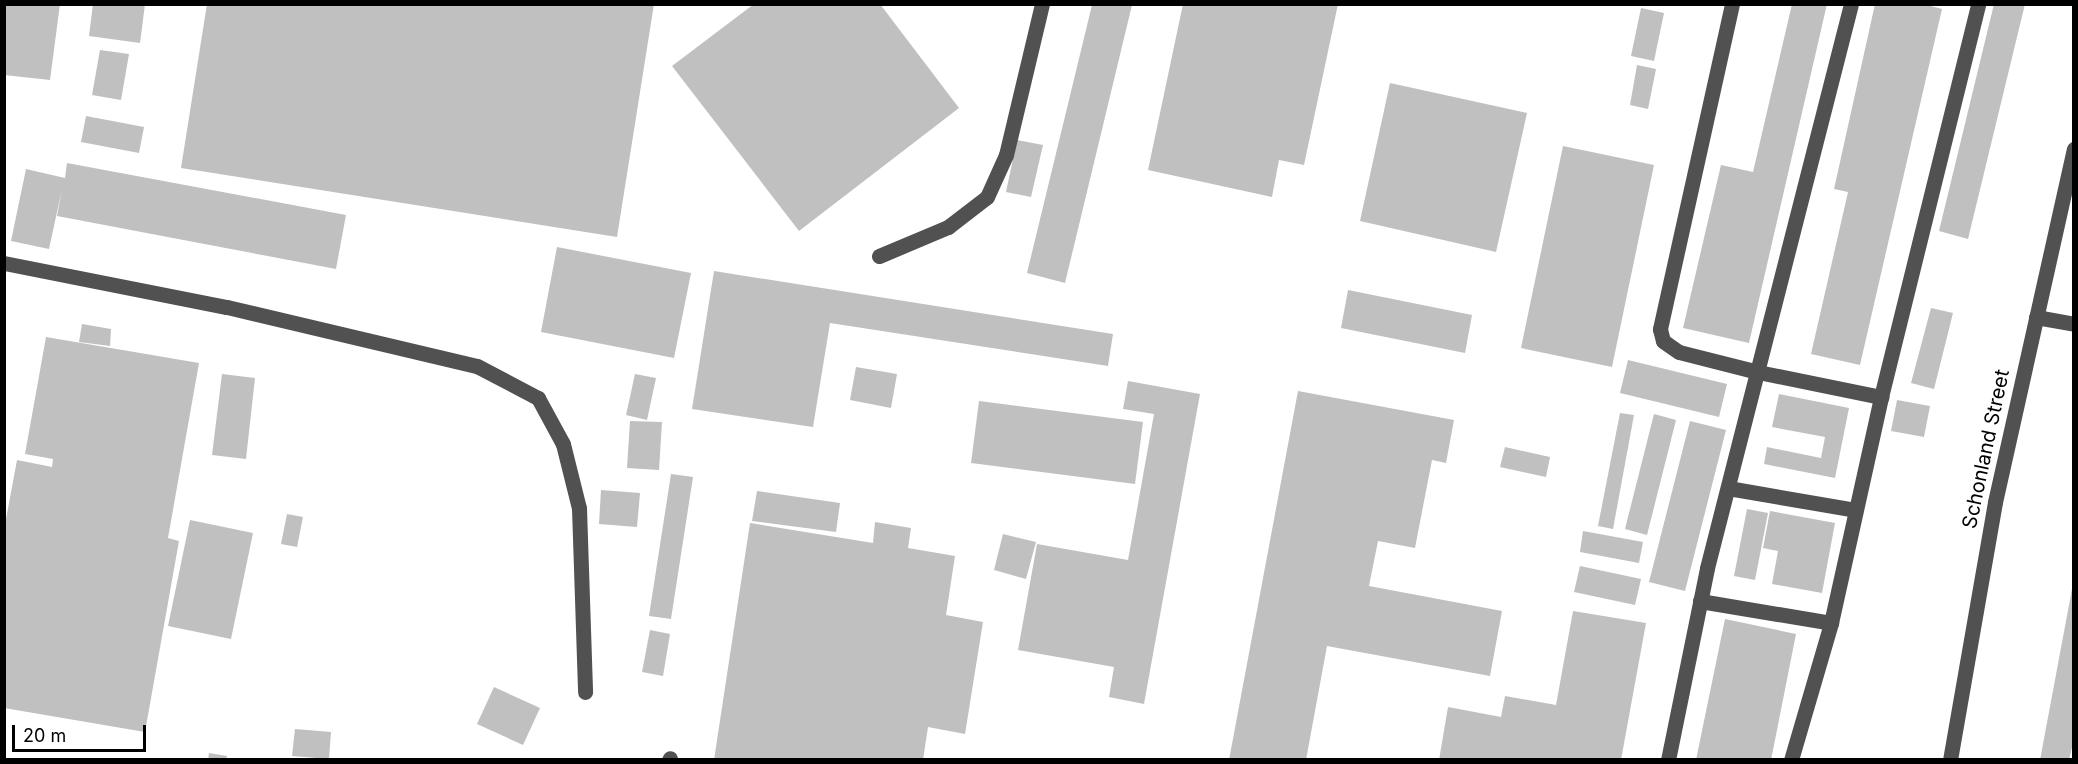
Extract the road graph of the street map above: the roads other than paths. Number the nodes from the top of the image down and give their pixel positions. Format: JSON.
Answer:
{"nodes":[{"id":1,"x":1042,"y":4,"type":"edge"},
{"id":2,"x":1732,"y":4,"type":"edge"},
{"id":3,"x":1851,"y":4,"type":"edge"},
{"id":4,"x":1978,"y":4,"type":"edge"},
{"id":5,"x":2073,"y":149,"type":"edge"},
{"id":6,"x":879,"y":256,"type":"dead end"},
{"id":7,"x":4,"y":263,"type":"edge"},
{"id":8,"x":2036,"y":317,"type":"junction"},
{"id":9,"x":2073,"y":324,"type":"edge"},
{"id":10,"x":1758,"y":372,"type":"junction"},
{"id":11,"x":1881,"y":397,"type":"junction"},
{"id":12,"x":1728,"y":488,"type":"junction"},
{"id":13,"x":1855,"y":510,"type":"junction"},
{"id":14,"x":1700,"y":601,"type":"junction"},
{"id":15,"x":1830,"y":623,"type":"junction"},
{"id":16,"x":585,"y":692,"type":"dead end"},
{"id":17,"x":1668,"y":759,"type":"edge"},
{"id":18,"x":1791,"y":759,"type":"edge"},
{"id":19,"x":1950,"y":759,"type":"edge"}],
"edges":[{"from":1,"to":6,"type":"street"},
{"from":2,"to":10,"type":"street"},
{"from":3,"to":10,"type":"street"},
{"from":4,"to":11,"type":"street"},
{"from":5,"to":8,"type":"street","name":"Schonland Street"},
{"from":7,"to":16,"type":"street"},
{"from":8,"to":9,"type":"street"},
{"from":8,"to":19,"type":"street","name":"Schonland Street"},
{"from":10,"to":11,"type":"street"},
{"from":10,"to":12,"type":"street"},
{"from":11,"to":13,"type":"street"},
{"from":12,"to":13,"type":"street"},
{"from":12,"to":14,"type":"street"},
{"from":13,"to":15,"type":"street"},
{"from":14,"to":15,"type":"street"},
{"from":14,"to":17,"type":"street"},
{"from":15,"to":18,"type":"street"}]}
